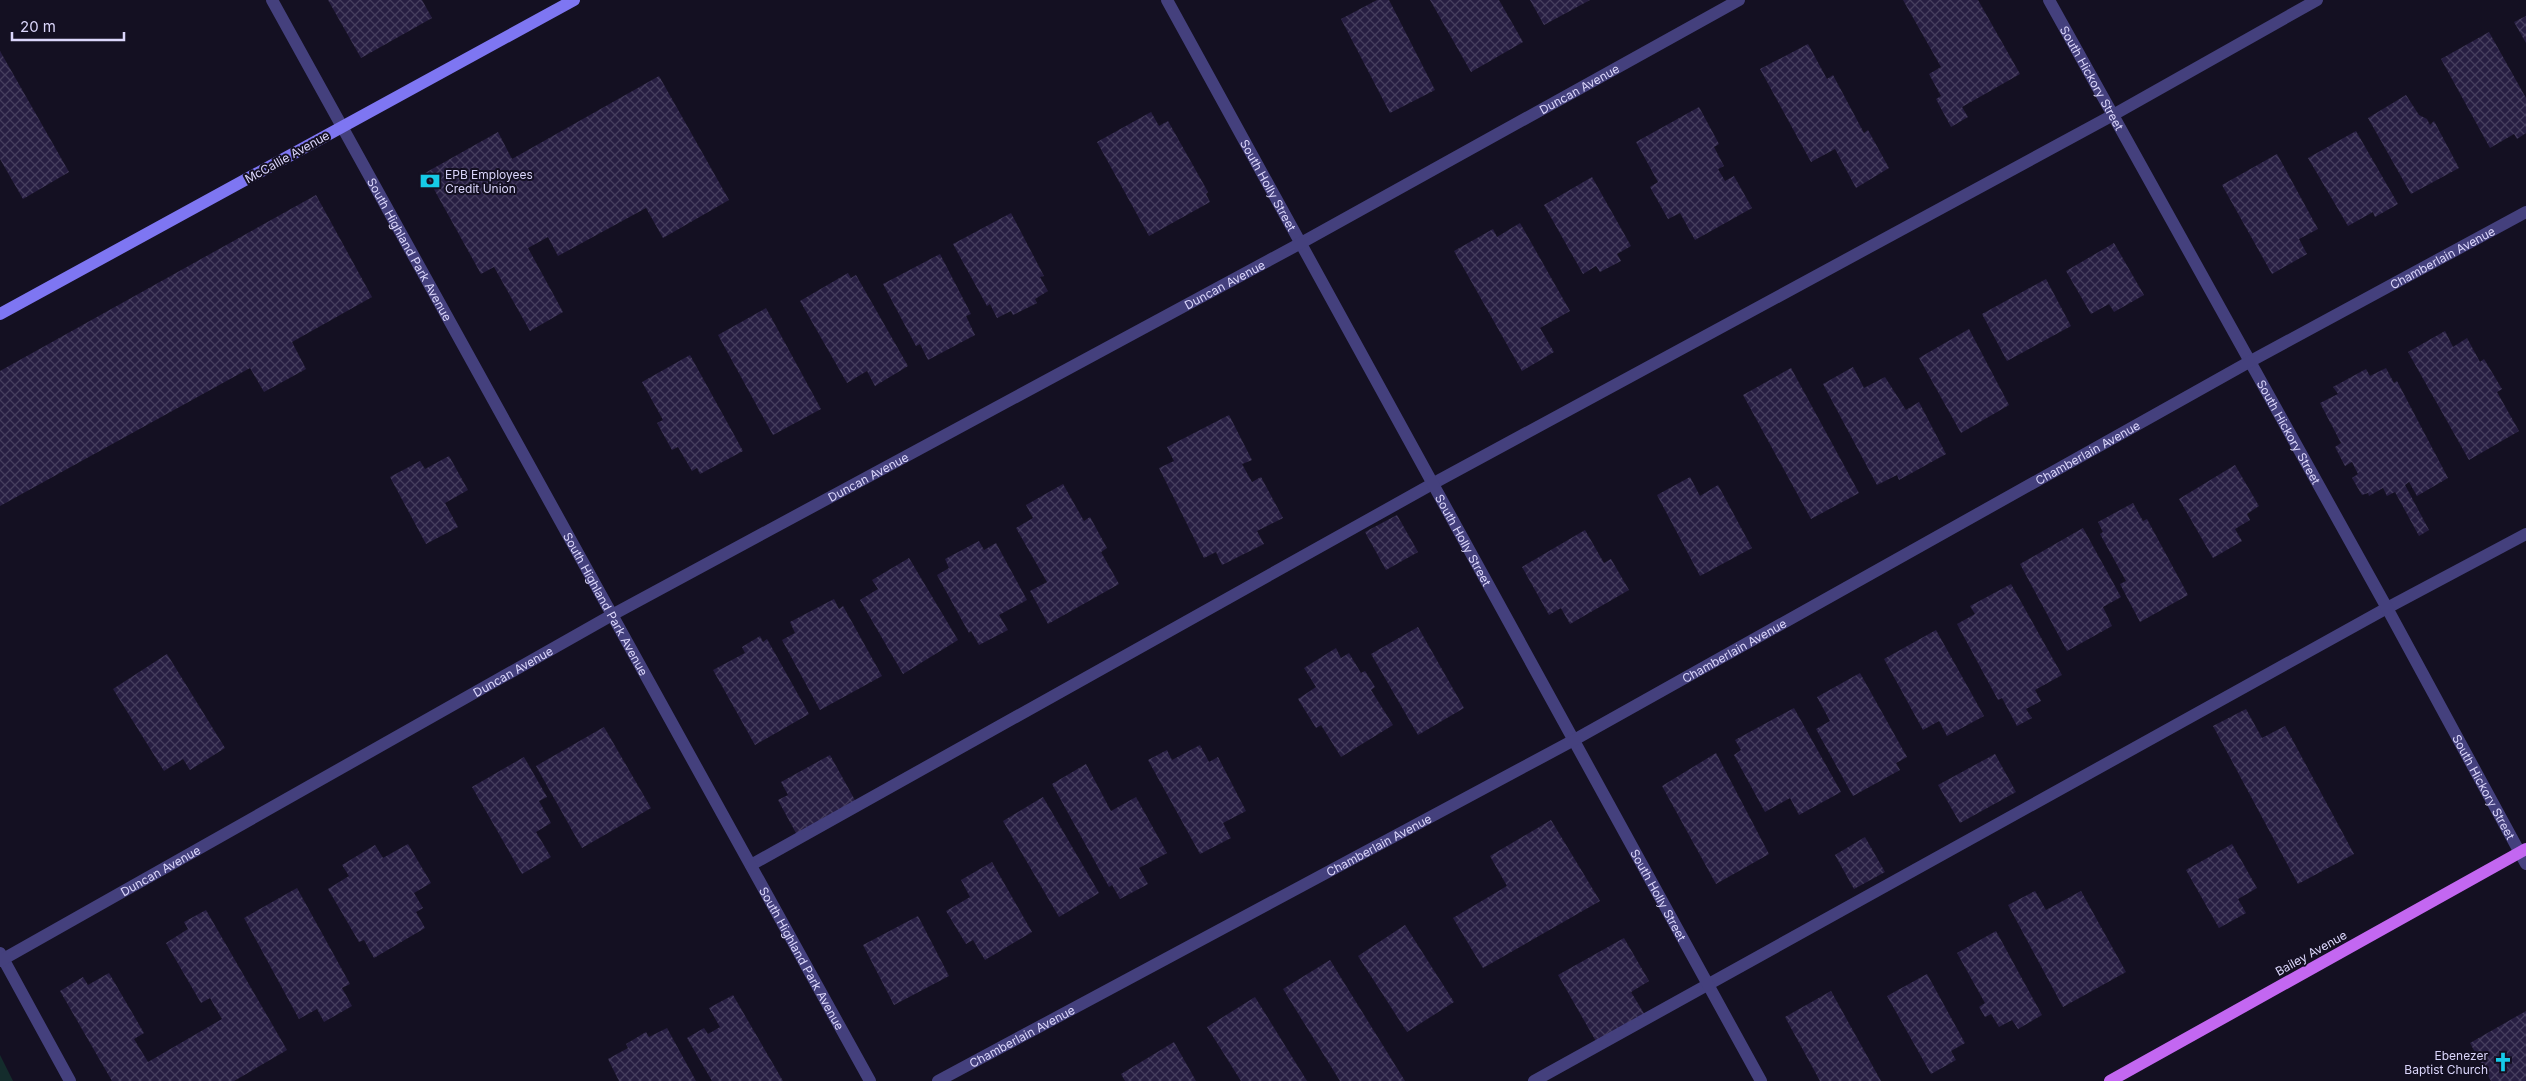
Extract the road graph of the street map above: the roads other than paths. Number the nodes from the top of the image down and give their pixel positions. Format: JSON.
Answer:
{"nodes":[{"id":1,"x":272,"y":0,"type":"edge"},
{"id":2,"x":574,"y":0,"type":"edge"},
{"id":3,"x":1167,"y":0,"type":"edge"},
{"id":4,"x":1739,"y":0,"type":"edge"},
{"id":5,"x":2049,"y":0,"type":"edge"},
{"id":6,"x":2317,"y":0,"type":"edge"},
{"id":7,"x":2113,"y":115,"type":"junction"},
{"id":8,"x":343,"y":126,"type":"junction"},
{"id":9,"x":2526,"y":212,"type":"edge"},
{"id":10,"x":1301,"y":243,"type":"junction"},
{"id":11,"x":0,"y":314,"type":"edge"},
{"id":12,"x":2249,"y":362,"type":"junction"},
{"id":13,"x":1434,"y":483,"type":"junction"},
{"id":14,"x":2526,"y":534,"type":"edge"},
{"id":15,"x":2387,"y":608,"type":"junction"},
{"id":16,"x":612,"y":615,"type":"junction"},
{"id":17,"x":1574,"y":740,"type":"junction"},
{"id":18,"x":2523,"y":850,"type":"edge"},
{"id":19,"x":2526,"y":864,"type":"edge"},
{"id":20,"x":751,"y":866,"type":"junction"},
{"id":21,"x":1,"y":958,"type":"edge"},
{"id":22,"x":1708,"y":985,"type":"junction"},
{"id":23,"x":70,"y":1081,"type":"edge"},
{"id":24,"x":870,"y":1081,"type":"edge"},
{"id":25,"x":938,"y":1081,"type":"edge"},
{"id":26,"x":1534,"y":1081,"type":"edge"},
{"id":27,"x":1761,"y":1081,"type":"edge"},
{"id":28,"x":2110,"y":1081,"type":"edge"}],
"edges":[{"from":1,"to":8,"type":"street","name":"South Highland Park Avenue"},
{"from":2,"to":8,"type":"main road","name":"McCallie Avenue"},
{"from":3,"to":10,"type":"street","name":"South Holly Street"},
{"from":4,"to":10,"type":"street","name":"Duncan Avenue"},
{"from":5,"to":7,"type":"street","name":"South Hickory Street"},
{"from":6,"to":7,"type":"street"},
{"from":7,"to":12,"type":"street","name":"South Hickory Street"},
{"from":7,"to":13,"type":"street"},
{"from":8,"to":11,"type":"main road","name":"McCallie Avenue"},
{"from":8,"to":16,"type":"street","name":"South Highland Park Avenue"},
{"from":9,"to":12,"type":"street","name":"Chamberlain Avenue"},
{"from":10,"to":13,"type":"street","name":"South Holly Street"},
{"from":10,"to":16,"type":"street","name":"Duncan Avenue"},
{"from":12,"to":15,"type":"street","name":"South Hickory Street"},
{"from":12,"to":17,"type":"street","name":"Chamberlain Avenue"},
{"from":13,"to":17,"type":"street","name":"South Holly Street"},
{"from":13,"to":20,"type":"street"},
{"from":14,"to":15,"type":"street"},
{"from":15,"to":18,"type":"street","name":"South Hickory Street"},
{"from":15,"to":22,"type":"street"},
{"from":16,"to":20,"type":"street","name":"South Highland Park Avenue"},
{"from":16,"to":21,"type":"street","name":"Duncan Avenue"},
{"from":17,"to":22,"type":"street","name":"South Holly Street"},
{"from":17,"to":25,"type":"street","name":"Chamberlain Avenue"},
{"from":18,"to":19,"type":"street","name":"South Hickory Street"},
{"from":18,"to":28,"type":"main road","name":"Bailey Avenue"},
{"from":20,"to":24,"type":"street","name":"South Highland Park Avenue"},
{"from":21,"to":23,"type":"street"},
{"from":22,"to":26,"type":"street"},
{"from":22,"to":27,"type":"street","name":"South Holly Street"}]}
